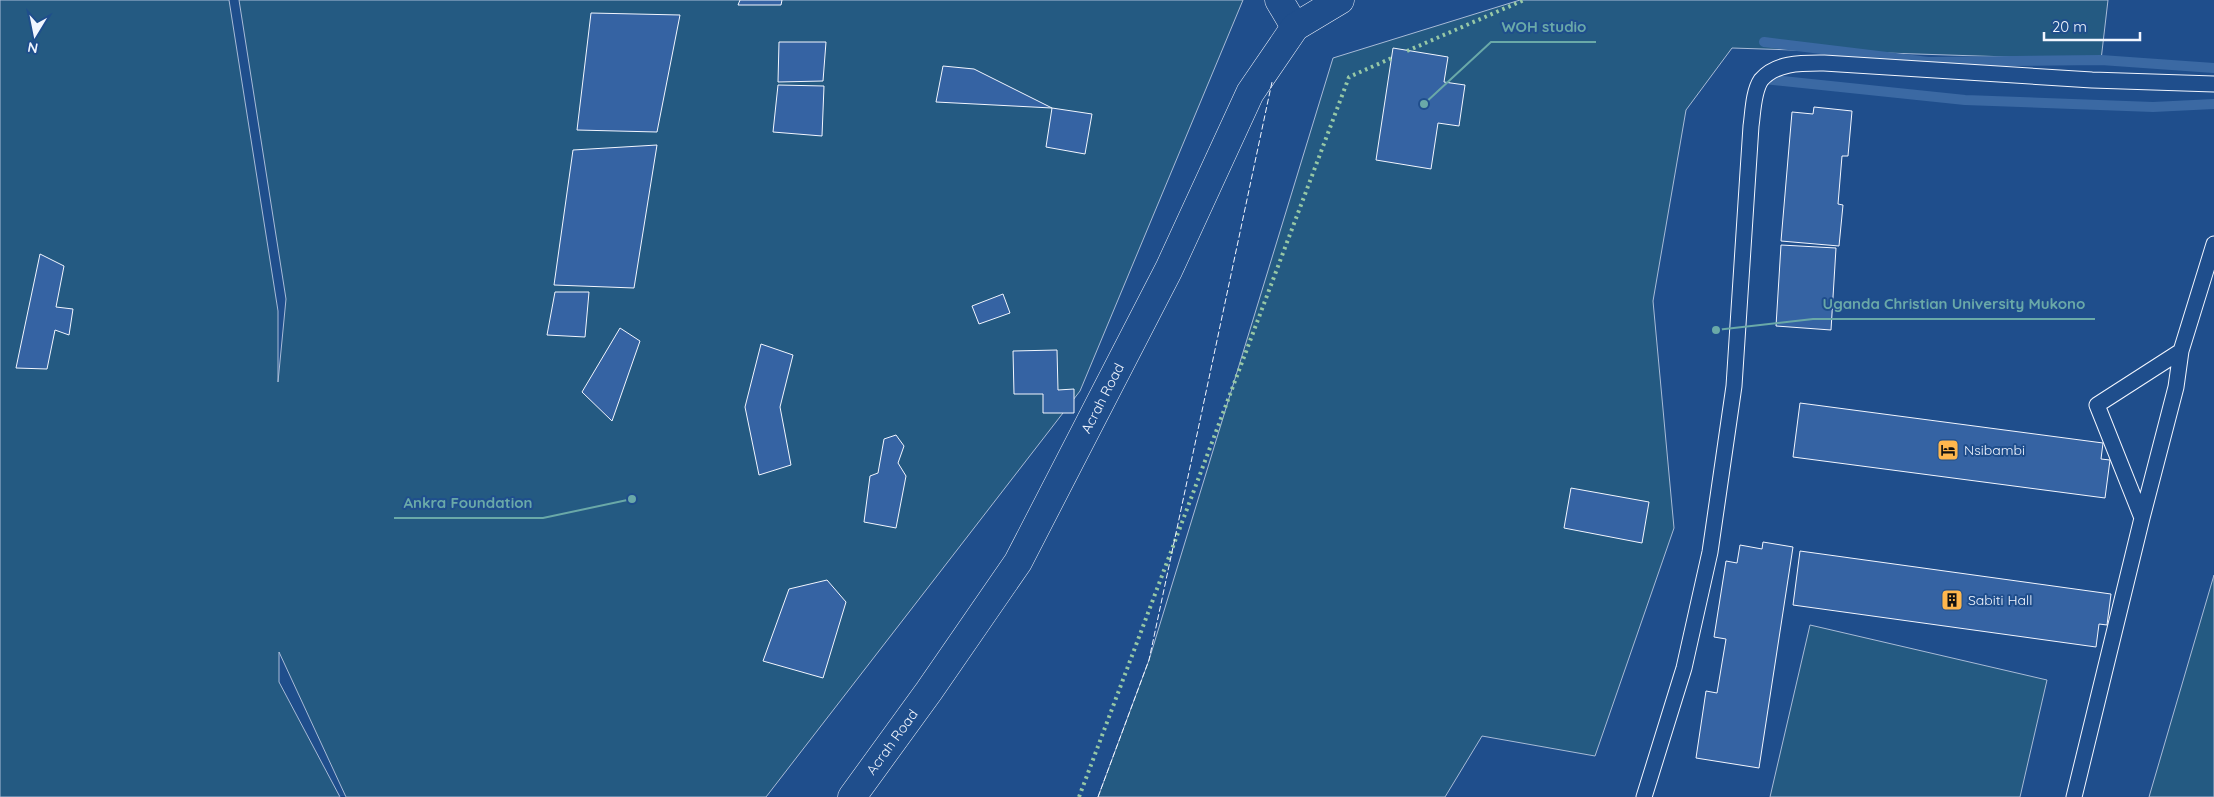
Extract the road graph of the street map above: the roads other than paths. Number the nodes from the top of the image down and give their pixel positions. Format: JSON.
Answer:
{"nodes":[{"id":1,"x":1278,"y":0,"type":"edge"},
{"id":2,"x":1340,"y":0,"type":"edge"},
{"id":3,"x":1294,"y":27,"type":"junction"},
{"id":4,"x":2214,"y":84,"type":"edge"},
{"id":5,"x":2214,"y":244,"type":"edge"},
{"id":6,"x":2180,"y":351,"type":"junction"},
{"id":7,"x":2142,"y":518,"type":"junction"},
{"id":8,"x":852,"y":797,"type":"edge"},
{"id":9,"x":1644,"y":797,"type":"edge"},
{"id":10,"x":2074,"y":797,"type":"edge"}],
"edges":[{"from":1,"to":3,"type":"street"},
{"from":2,"to":3,"type":"street","name":"Acrah Road"},
{"from":3,"to":8,"type":"street","name":"Acrah Road"},
{"from":4,"to":9,"type":"lane"},
{"from":5,"to":6,"type":"lane"},
{"from":6,"to":7,"type":"lane"},
{"from":6,"to":7,"type":"lane"},
{"from":7,"to":10,"type":"lane"}]}
